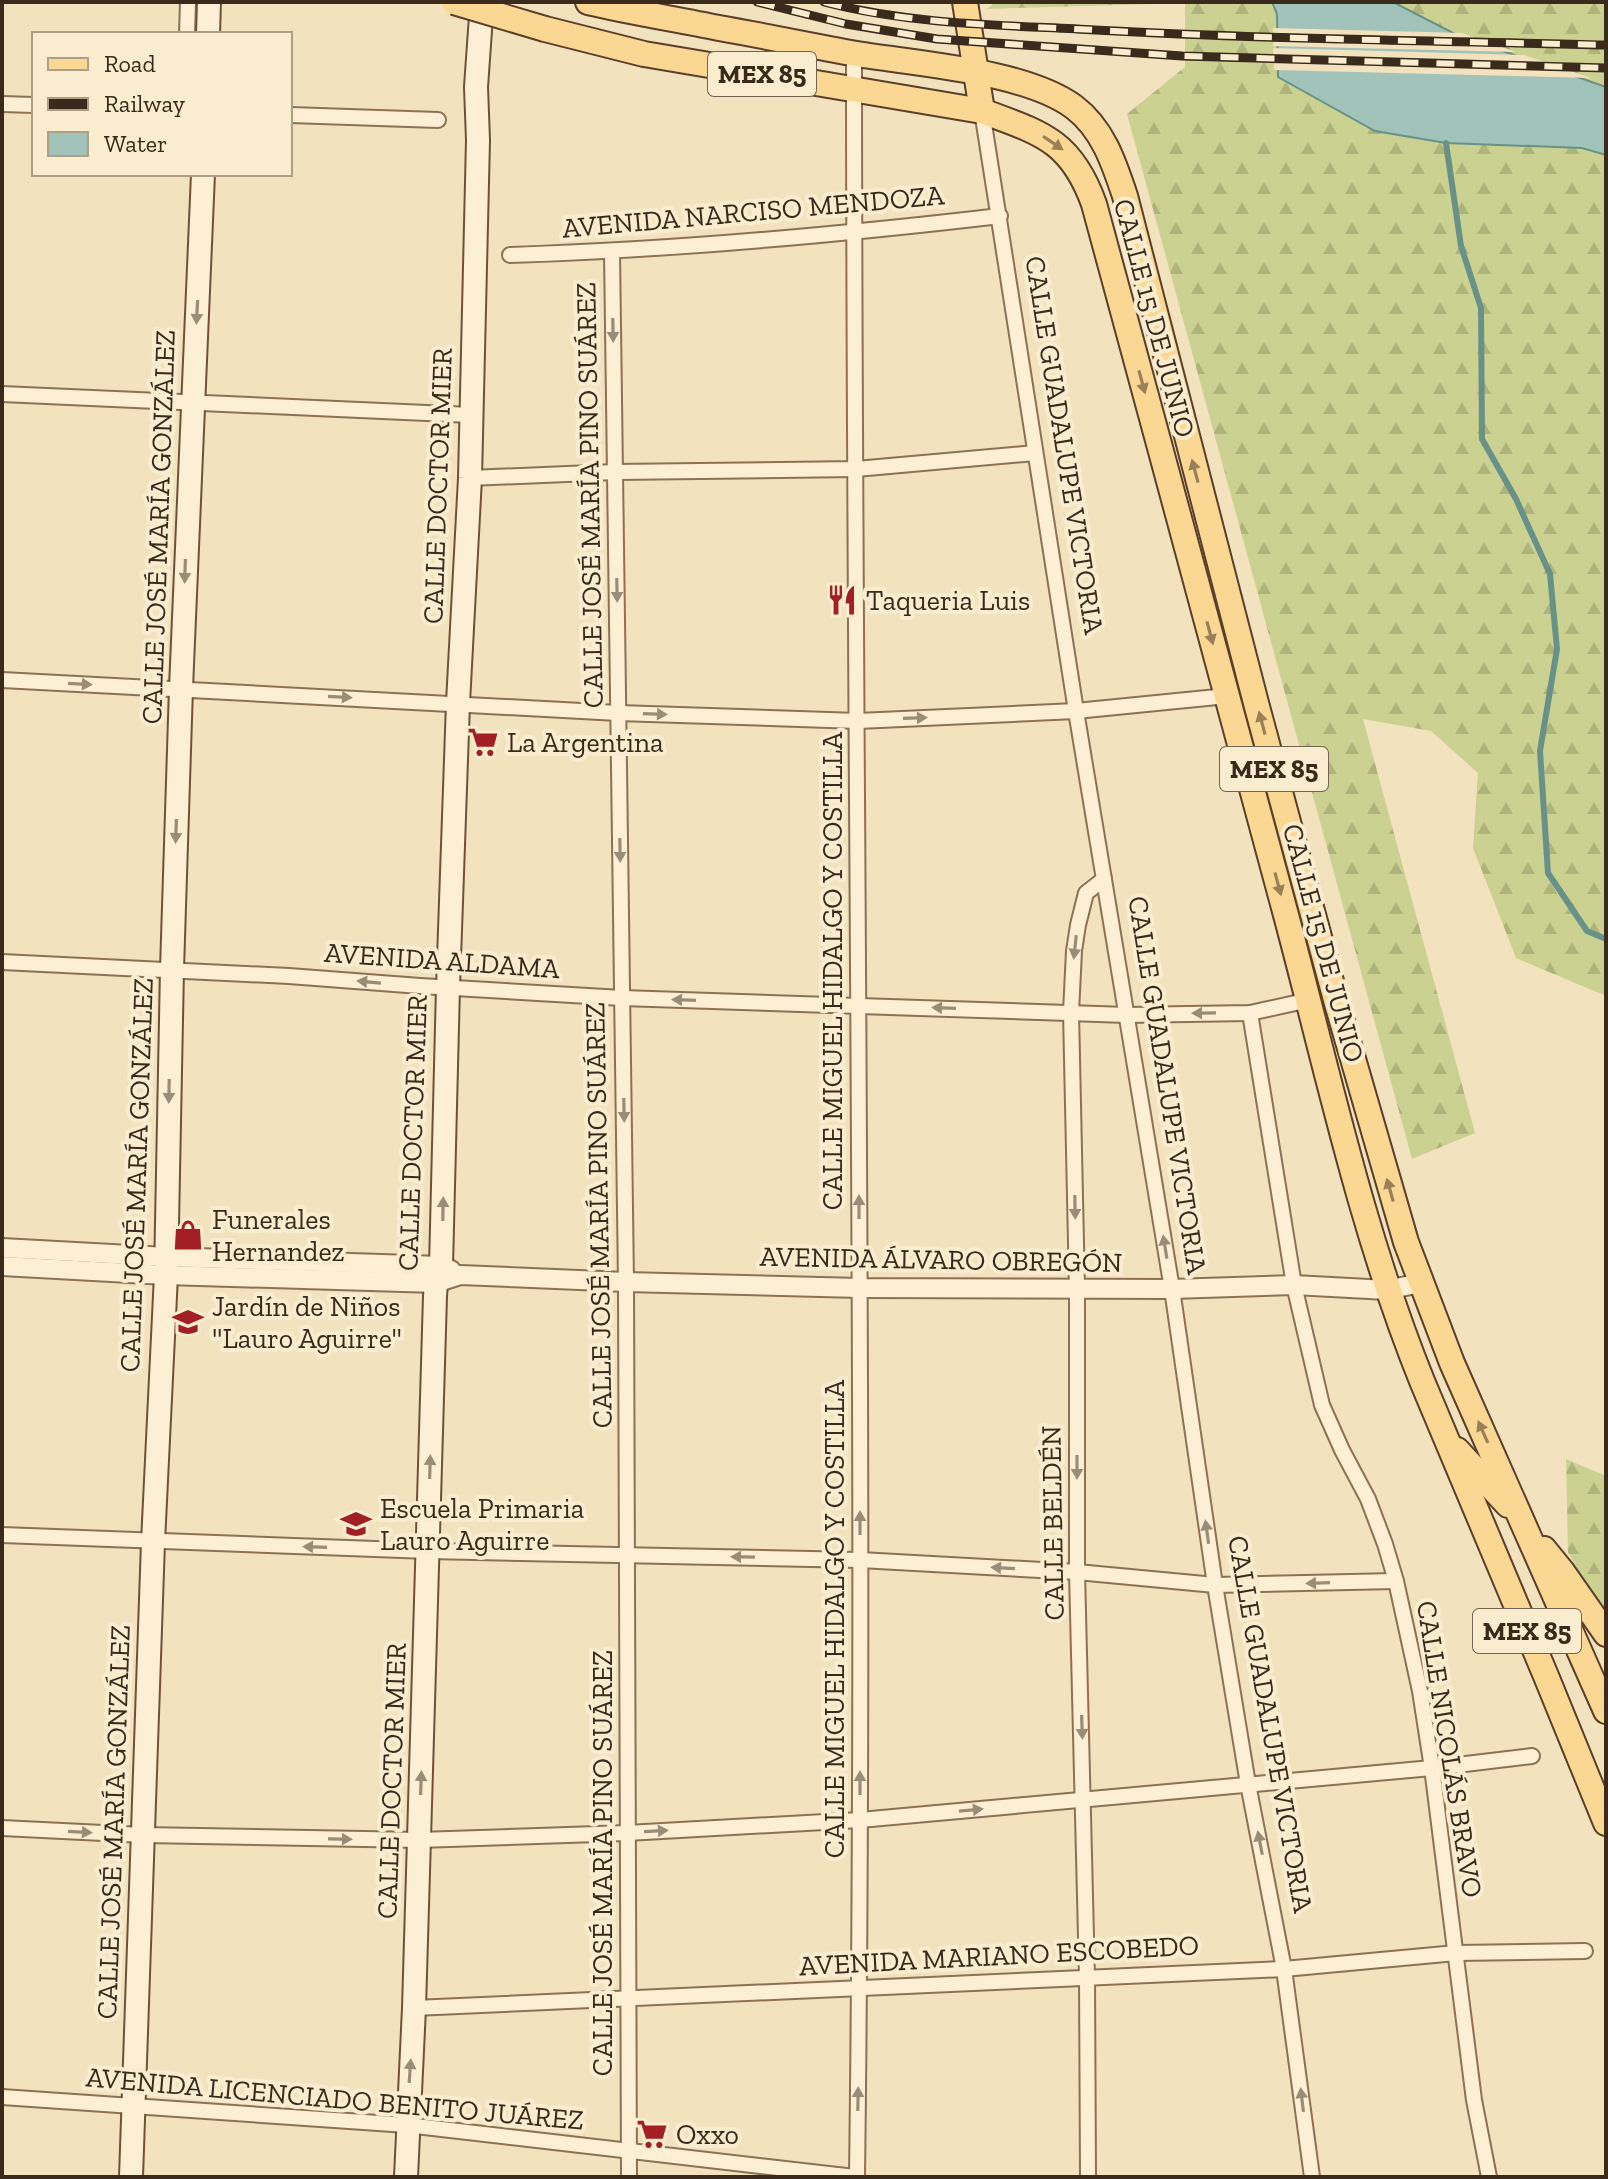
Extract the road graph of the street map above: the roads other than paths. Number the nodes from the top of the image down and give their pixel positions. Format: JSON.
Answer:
{"nodes":[{"id":1,"x":188,"y":2,"type":"edge"},
{"id":2,"x":209,"y":2,"type":"edge"},
{"id":3,"x":220,"y":2,"type":"edge"},
{"id":4,"x":454,"y":2,"type":"edge"},
{"id":5,"x":482,"y":2,"type":"edge"},
{"id":6,"x":492,"y":2,"type":"edge"},
{"id":7,"x":588,"y":2,"type":"edge"},
{"id":8,"x":965,"y":2,"type":"edge"},
{"id":9,"x":187,"y":32,"type":"edge"},
{"id":10,"x":208,"y":32,"type":"edge"},
{"id":11,"x":219,"y":32,"type":"edge"},
{"id":12,"x":854,"y":53,"type":"junction"},
{"id":13,"x":975,"y":72,"type":"junction"},
{"id":14,"x":854,"y":90,"type":"junction"},
{"id":15,"x":2,"y":104,"type":"edge"},
{"id":16,"x":32,"y":105,"type":"edge"},
{"id":17,"x":982,"y":111,"type":"junction"},
{"id":18,"x":292,"y":115,"type":"edge"},
{"id":19,"x":438,"y":120,"type":"dead end"},
{"id":20,"x":478,"y":140,"type":"junction"},
{"id":21,"x":203,"y":176,"type":"edge"},
{"id":22,"x":1000,"y":216,"type":"junction"},
{"id":23,"x":854,"y":233,"type":"junction"},
{"id":24,"x":612,"y":252,"type":"junction"},
{"id":25,"x":510,"y":255,"type":"dead end"},
{"id":26,"x":2,"y":394,"type":"edge"},
{"id":27,"x":192,"y":403,"type":"junction"},
{"id":28,"x":471,"y":415,"type":"junction"},
{"id":29,"x":1035,"y":453,"type":"junction"},
{"id":30,"x":856,"y":469,"type":"junction"},
{"id":31,"x":615,"y":472,"type":"junction"},
{"id":32,"x":470,"y":478,"type":"junction"},
{"id":33,"x":1208,"y":518,"type":"junction"},
{"id":34,"x":1181,"y":526,"type":"junction"},
{"id":35,"x":2,"y":680,"type":"edge"},
{"id":36,"x":181,"y":688,"type":"junction"},
{"id":37,"x":1227,"y":696,"type":"junction"},
{"id":38,"x":458,"y":703,"type":"junction"},
{"id":39,"x":1076,"y":711,"type":"junction"},
{"id":40,"x":618,"y":713,"type":"junction"},
{"id":41,"x":858,"y":721,"type":"junction"},
{"id":42,"x":1104,"y":879,"type":"junction"},
{"id":43,"x":2,"y":962,"type":"edge"},
{"id":44,"x":172,"y":969,"type":"junction"},
{"id":45,"x":448,"y":987,"type":"junction"},
{"id":46,"x":622,"y":998,"type":"junction"},
{"id":47,"x":1309,"y":1000,"type":"junction"},
{"id":48,"x":858,"y":1005,"type":"junction"},
{"id":49,"x":1071,"y":1012,"type":"junction"},
{"id":50,"x":1250,"y":1013,"type":"junction"},
{"id":51,"x":1127,"y":1015,"type":"junction"},
{"id":52,"x":2,"y":1248,"type":"edge"},
{"id":53,"x":2,"y":1266,"type":"edge"},
{"id":54,"x":166,"y":1266,"type":"junction"},
{"id":55,"x":446,"y":1275,"type":"junction"},
{"id":56,"x":626,"y":1282,"type":"junction"},
{"id":57,"x":1420,"y":1283,"type":"junction"},
{"id":58,"x":1294,"y":1285,"type":"junction"},
{"id":59,"x":860,"y":1288,"type":"junction"},
{"id":60,"x":1077,"y":1289,"type":"junction"},
{"id":61,"x":1172,"y":1289,"type":"junction"},
{"id":62,"x":1387,"y":1290,"type":"junction"},
{"id":63,"x":1446,"y":1440,"type":"junction"},
{"id":64,"x":1527,"y":1529,"type":"junction"},
{"id":65,"x":2,"y":1535,"type":"edge"},
{"id":66,"x":153,"y":1542,"type":"junction"},
{"id":67,"x":428,"y":1551,"type":"junction"},
{"id":68,"x":626,"y":1554,"type":"junction"},
{"id":69,"x":860,"y":1560,"type":"junction"},
{"id":70,"x":1077,"y":1572,"type":"junction"},
{"id":71,"x":1396,"y":1581,"type":"junction"},
{"id":72,"x":1215,"y":1585,"type":"junction"},
{"id":73,"x":1606,"y":1634,"type":"edge"},
{"id":74,"x":1606,"y":1711,"type":"edge"},
{"id":75,"x":1532,"y":1756,"type":"dead end"},
{"id":76,"x":1432,"y":1768,"type":"junction"},
{"id":77,"x":1248,"y":1784,"type":"junction"},
{"id":78,"x":1084,"y":1800,"type":"junction"},
{"id":79,"x":860,"y":1820,"type":"junction"},
{"id":80,"x":1606,"y":1823,"type":"edge"},
{"id":81,"x":2,"y":1828,"type":"edge"},
{"id":82,"x":627,"y":1833,"type":"junction"},
{"id":83,"x":143,"y":1835,"type":"junction"},
{"id":84,"x":419,"y":1840,"type":"junction"},
{"id":85,"x":1585,"y":1951,"type":"dead end"},
{"id":86,"x":1456,"y":1953,"type":"junction"},
{"id":87,"x":1284,"y":1969,"type":"junction"},
{"id":88,"x":1087,"y":1977,"type":"junction"},
{"id":89,"x":860,"y":1988,"type":"junction"},
{"id":90,"x":628,"y":1998,"type":"junction"},
{"id":91,"x":414,"y":2008,"type":"junction"},
{"id":92,"x":2,"y":2097,"type":"edge"},
{"id":93,"x":134,"y":2105,"type":"junction"},
{"id":94,"x":407,"y":2125,"type":"junction"},
{"id":95,"x":629,"y":2151,"type":"junction"},
{"id":96,"x":131,"y":2177,"type":"edge"},
{"id":97,"x":406,"y":2177,"type":"edge"},
{"id":98,"x":629,"y":2177,"type":"edge"},
{"id":99,"x":856,"y":2177,"type":"edge"},
{"id":100,"x":1088,"y":2177,"type":"edge"},
{"id":101,"x":1312,"y":2177,"type":"edge"},
{"id":102,"x":1489,"y":2177,"type":"edge"}],
"edges":[{"from":1,"to":9,"type":"street"},
{"from":2,"to":10,"type":"main road"},
{"from":3,"to":11,"type":"street"},
{"from":4,"to":14,"type":"main road","number":"MEX 85","bridge":true},
{"from":5,"to":20,"type":"main road","name":"CALLE DOCTOR MIER"},
{"from":6,"to":20,"type":"main road","name":"CALLE DOCTOR MIER"},
{"from":7,"to":12,"type":"main road","number":"MEX 85"},
{"from":8,"to":13,"type":"main road","name":"CALLE GUADALUPE VICTORIA"},
{"from":12,"to":13,"type":"main road","number":"MEX 85"},
{"from":12,"to":14,"type":"street","name":"CALLE MIGUEL HIDALGO Y COSTILLA"},
{"from":13,"to":17,"type":"main road","name":"CALLE GUADALUPE VICTORIA"},
{"from":33,"to":13,"type":"main road","name":"CALLE 15 DE JUNIO","number":"MEX 85","one_way":true},
{"from":14,"to":17,"type":"main road","number":"MEX 85"},
{"from":14,"to":23,"type":"street","name":"CALLE MIGUEL HIDALGO Y COSTILLA"},
{"from":15,"to":16,"type":"street"},
{"from":17,"to":22,"type":"street","name":"CALLE GUADALUPE VICTORIA"},
{"from":17,"to":34,"type":"main road","name":"CALLE 15 DE JUNIO","number":"MEX 85","one_way":true},
{"from":18,"to":19,"type":"street"},
{"from":20,"to":28,"type":"main road","name":"CALLE DOCTOR MIER"},
{"from":21,"to":27,"type":"main road","name":"CALLE JOSÉ MARÍA GONZÁLEZ","one_way":true},
{"from":22,"to":23,"type":"street","name":"AVENIDA NARCISO MENDOZA"},
{"from":22,"to":29,"type":"street","name":"CALLE GUADALUPE VICTORIA"},
{"from":23,"to":24,"type":"street","name":"AVENIDA NARCISO MENDOZA"},
{"from":23,"to":30,"type":"street","name":"CALLE MIGUEL HIDALGO Y COSTILLA"},
{"from":24,"to":25,"type":"street","name":"AVENIDA NARCISO MENDOZA"},
{"from":24,"to":31,"type":"street","name":"CALLE JOSÉ MARÍA PINO SUÁREZ","one_way":true},
{"from":26,"to":27,"type":"street"},
{"from":27,"to":28,"type":"street"},
{"from":27,"to":36,"type":"main road","name":"CALLE JOSÉ MARÍA GONZÁLEZ","one_way":true},
{"from":28,"to":32,"type":"main road","name":"CALLE DOCTOR MIER"},
{"from":29,"to":30,"type":"street"},
{"from":29,"to":39,"type":"street","name":"CALLE GUADALUPE VICTORIA"},
{"from":30,"to":31,"type":"street"},
{"from":30,"to":41,"type":"street","name":"CALLE MIGUEL HIDALGO Y COSTILLA"},
{"from":31,"to":32,"type":"street"},
{"from":31,"to":40,"type":"street","name":"CALLE JOSÉ MARÍA PINO SUÁREZ","one_way":true},
{"from":32,"to":38,"type":"main road","name":"CALLE DOCTOR MIER"},
{"from":33,"to":34,"type":"main road"},
{"from":57,"to":33,"type":"main road","name":"CALLE 15 DE JUNIO","number":"MEX 85","one_way":true},
{"from":34,"to":37,"type":"main road","name":"CALLE 15 DE JUNIO","number":"MEX 85","one_way":true},
{"from":35,"to":36,"type":"street","one_way":true},
{"from":36,"to":38,"type":"street","one_way":true},
{"from":36,"to":44,"type":"main road","name":"CALLE JOSÉ MARÍA GONZÁLEZ","one_way":true},
{"from":37,"to":39,"type":"street"},
{"from":37,"to":47,"type":"main road","name":"CALLE 15 DE JUNIO","number":"MEX 85","one_way":true},
{"from":38,"to":40,"type":"street"},
{"from":38,"to":45,"type":"main road","name":"CALLE DOCTOR MIER"},
{"from":41,"to":39,"type":"street","one_way":true},
{"from":39,"to":42,"type":"street","name":"CALLE GUADALUPE VICTORIA"},
{"from":40,"to":41,"type":"street","one_way":true},
{"from":40,"to":46,"type":"street","name":"CALLE JOSÉ MARÍA PINO SUÁREZ","one_way":true},
{"from":41,"to":48,"type":"street","name":"CALLE MIGUEL HIDALGO Y COSTILLA"},
{"from":42,"to":49,"type":"street","name":"CALLE BELDÉN","one_way":true},
{"from":42,"to":51,"type":"street","name":"CALLE GUADALUPE VICTORIA"},
{"from":43,"to":44,"type":"street","name":"AVENIDA ALDAMA"},
{"from":45,"to":44,"type":"street","name":"AVENIDA ALDAMA","one_way":true},
{"from":44,"to":54,"type":"main road","name":"CALLE JOSÉ MARÍA GONZÁLEZ","one_way":true},
{"from":45,"to":46,"type":"street","name":"AVENIDA ALDAMA"},
{"from":55,"to":45,"type":"main road","name":"CALLE DOCTOR MIER","one_way":true},
{"from":48,"to":46,"type":"street","name":"AVENIDA ALDAMA","one_way":true},
{"from":46,"to":56,"type":"street","name":"CALLE JOSÉ MARÍA PINO SUÁREZ","one_way":true},
{"from":47,"to":50,"type":"street","name":"AVENIDA ALDAMA"},
{"from":47,"to":62,"type":"main road","name":"CALLE 15 DE JUNIO","number":"MEX 85"},
{"from":49,"to":48,"type":"street","name":"AVENIDA ALDAMA","one_way":true},
{"from":59,"to":48,"type":"street","name":"CALLE MIGUEL HIDALGO Y COSTILLA","one_way":true},
{"from":49,"to":51,"type":"street","name":"AVENIDA ALDAMA"},
{"from":49,"to":60,"type":"street","name":"CALLE BELDÉN","one_way":true},
{"from":50,"to":51,"type":"street","name":"AVENIDA ALDAMA","one_way":true},
{"from":50,"to":58,"type":"street","name":"CALLE NICOLÁS BRAVO"},
{"from":61,"to":51,"type":"street","name":"CALLE GUADALUPE VICTORIA","one_way":true},
{"from":52,"to":54,"type":"street","name":"AVENIDA ÁLVARO OBREGÓN"},
{"from":53,"to":54,"type":"street","name":"AVENIDA ÁLVARO OBREGÓN"},
{"from":54,"to":55,"type":"street","name":"AVENIDA ÁLVARO OBREGÓN"},
{"from":54,"to":66,"type":"main road","name":"CALLE JOSÉ MARÍA GONZÁLEZ"},
{"from":55,"to":56,"type":"street","name":"AVENIDA ÁLVARO OBREGÓN"},
{"from":67,"to":55,"type":"main road","name":"CALLE DOCTOR MIER","one_way":true},
{"from":56,"to":59,"type":"street","name":"AVENIDA ÁLVARO OBREGÓN"},
{"from":56,"to":68,"type":"street","name":"CALLE JOSÉ MARÍA PINO SUÁREZ"},
{"from":57,"to":62,"type":"street","name":"AVENIDA ÁLVARO OBREGÓN"},
{"from":64,"to":57,"type":"main road","name":"CALLE 15 DE JUNIO","number":"MEX 85","one_way":true},
{"from":58,"to":61,"type":"street","name":"AVENIDA ÁLVARO OBREGÓN"},
{"from":58,"to":62,"type":"street","name":"AVENIDA ÁLVARO OBREGÓN"},
{"from":58,"to":71,"type":"street","name":"CALLE NICOLÁS BRAVO"},
{"from":59,"to":60,"type":"street","name":"AVENIDA ÁLVARO OBREGÓN"},
{"from":69,"to":59,"type":"street","name":"CALLE MIGUEL HIDALGO Y COSTILLA","one_way":true},
{"from":60,"to":61,"type":"street","name":"AVENIDA ÁLVARO OBREGÓN"},
{"from":60,"to":70,"type":"street","name":"CALLE BELDÉN","one_way":true},
{"from":72,"to":61,"type":"street","name":"CALLE GUADALUPE VICTORIA","one_way":true},
{"from":62,"to":63,"type":"main road","name":"CALLE 15 DE JUNIO","number":"MEX 85"},
{"from":63,"to":64,"type":"main road"},
{"from":63,"to":80,"type":"main road","name":"CALLE 15 DE JUNIO","number":"MEX 85"},
{"from":64,"to":73,"type":"main road"},
{"from":64,"to":74,"type":"main road","name":"CALLE 15 DE JUNIO","number":"MEX 85"},
{"from":65,"to":66,"type":"street"},
{"from":67,"to":66,"type":"street","one_way":true},
{"from":66,"to":83,"type":"main road","name":"CALLE JOSÉ MARÍA GONZÁLEZ"},
{"from":67,"to":68,"type":"street"},
{"from":84,"to":67,"type":"main road","name":"CALLE DOCTOR MIER","one_way":true},
{"from":69,"to":68,"type":"street","one_way":true},
{"from":68,"to":82,"type":"street","name":"CALLE JOSÉ MARÍA PINO SUÁREZ"},
{"from":70,"to":69,"type":"street","one_way":true},
{"from":79,"to":69,"type":"street","name":"CALLE MIGUEL HIDALGO Y COSTILLA","one_way":true},
{"from":70,"to":72,"type":"street"},
{"from":70,"to":78,"type":"street","name":"CALLE BELDÉN","one_way":true},
{"from":71,"to":72,"type":"street","one_way":true},
{"from":71,"to":76,"type":"street","name":"CALLE NICOLÁS BRAVO"},
{"from":72,"to":77,"type":"street","name":"CALLE GUADALUPE VICTORIA"},
{"from":75,"to":76,"type":"street"},
{"from":76,"to":77,"type":"street"},
{"from":76,"to":86,"type":"street","name":"CALLE NICOLÁS BRAVO"},
{"from":77,"to":78,"type":"street"},
{"from":87,"to":77,"type":"street","name":"CALLE GUADALUPE VICTORIA","one_way":true},
{"from":79,"to":78,"type":"street","one_way":true},
{"from":78,"to":88,"type":"street","name":"CALLE BELDÉN"},
{"from":82,"to":79,"type":"street","one_way":true},
{"from":79,"to":89,"type":"street","name":"CALLE MIGUEL HIDALGO Y COSTILLA"},
{"from":81,"to":83,"type":"street","one_way":true},
{"from":82,"to":84,"type":"street"},
{"from":82,"to":90,"type":"street","name":"CALLE JOSÉ MARÍA PINO SUÁREZ"},
{"from":83,"to":84,"type":"street","one_way":true},
{"from":83,"to":93,"type":"main road","name":"CALLE JOSÉ MARÍA GONZÁLEZ"},
{"from":84,"to":91,"type":"main road","name":"CALLE DOCTOR MIER"},
{"from":85,"to":86,"type":"street","name":"AVENIDA MARIANO ESCOBEDO"},
{"from":86,"to":87,"type":"street","name":"AVENIDA MARIANO ESCOBEDO"},
{"from":86,"to":102,"type":"street","name":"CALLE NICOLÁS BRAVO"},
{"from":87,"to":88,"type":"street","name":"AVENIDA MARIANO ESCOBEDO"},
{"from":101,"to":87,"type":"street","name":"CALLE GUADALUPE VICTORIA","one_way":true},
{"from":88,"to":89,"type":"street","name":"AVENIDA MARIANO ESCOBEDO"},
{"from":88,"to":100,"type":"street","name":"CALLE BELDÉN"},
{"from":89,"to":90,"type":"street","name":"AVENIDA MARIANO ESCOBEDO"},
{"from":99,"to":89,"type":"street","name":"CALLE MIGUEL HIDALGO Y COSTILLA","one_way":true},
{"from":90,"to":91,"type":"street","name":"AVENIDA MARIANO ESCOBEDO"},
{"from":90,"to":95,"type":"street","name":"CALLE JOSÉ MARÍA PINO SUÁREZ"},
{"from":94,"to":91,"type":"main road","name":"CALLE DOCTOR MIER","one_way":true},
{"from":92,"to":93,"type":"street","name":"AVENIDA LICENCIADO BENITO JUÁREZ"},
{"from":93,"to":94,"type":"street","name":"AVENIDA LICENCIADO BENITO JUÁREZ"},
{"from":93,"to":96,"type":"main road","name":"CALLE JOSÉ MARÍA GONZÁLEZ"},
{"from":94,"to":95,"type":"street","name":"AVENIDA LICENCIADO BENITO JUÁREZ"},
{"from":94,"to":97,"type":"main road","name":"CALLE DOCTOR MIER"},
{"from":95,"to":98,"type":"street","name":"CALLE JOSÉ MARÍA PINO SUÁREZ"},
{"from":95,"to":99,"type":"street","name":"AVENIDA LICENCIADO BENITO JUÁREZ"}]}
